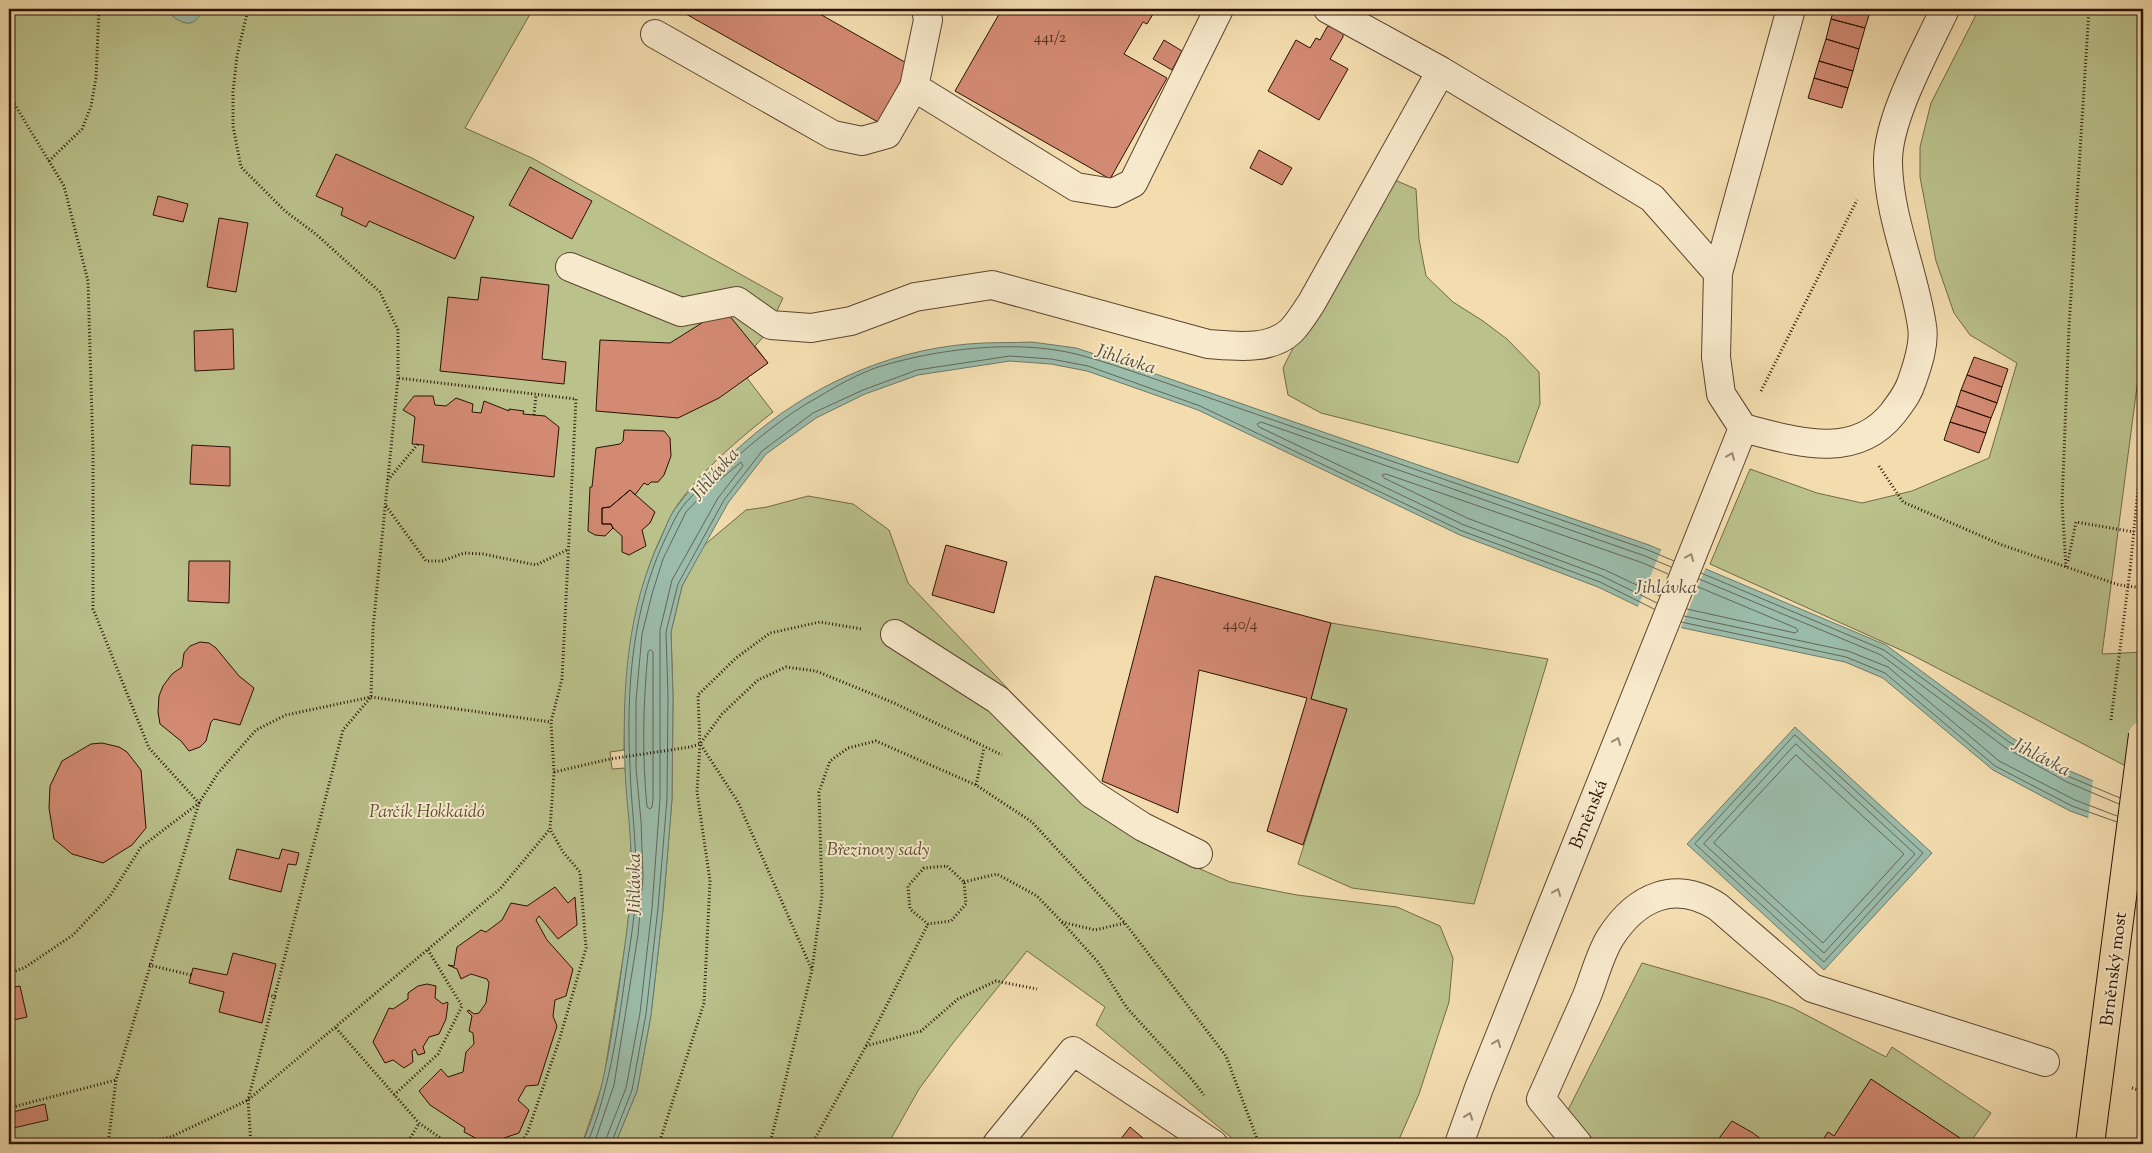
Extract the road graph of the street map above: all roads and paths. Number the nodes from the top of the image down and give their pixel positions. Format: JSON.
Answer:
{"nodes":[{"id":1,"x":99,"y":9,"type":"edge"},
{"id":2,"x":248,"y":9,"type":"edge"},
{"id":3,"x":926,"y":9,"type":"edge"},
{"id":4,"x":1218,"y":9,"type":"edge"},
{"id":5,"x":1328,"y":9,"type":"edge"},
{"id":6,"x":1792,"y":9,"type":"edge"},
{"id":7,"x":1945,"y":9,"type":"edge"},
{"id":8,"x":2089,"y":9,"type":"edge"},
{"id":9,"x":655,"y":34,"type":"dead end"},
{"id":10,"x":1441,"y":71,"type":"junction"},
{"id":11,"x":914,"y":87,"type":"junction"},
{"id":12,"x":9,"y":95,"type":"edge"},
{"id":13,"x":49,"y":161,"type":"junction"},
{"id":14,"x":1861,"y":191,"type":"dead end"},
{"id":15,"x":570,"y":268,"type":"dead end"},
{"id":16,"x":1718,"y":273,"type":"junction"},
{"id":17,"x":398,"y":378,"type":"junction"},
{"id":18,"x":536,"y":395,"type":"junction"},
{"id":19,"x":534,"y":415,"type":"dead end"},
{"id":20,"x":1743,"y":428,"type":"junction"},
{"id":21,"x":1861,"y":439,"type":"junction"},
{"id":22,"x":2143,"y":439,"type":"edge"},
{"id":23,"x":418,"y":444,"type":"dead end"},
{"id":24,"x":388,"y":481,"type":"junction"},
{"id":25,"x":386,"y":506,"type":"junction"},
{"id":26,"x":2134,"y":532,"type":"junction"},
{"id":27,"x":567,"y":550,"type":"junction"},
{"id":28,"x":2066,"y":566,"type":"junction"},
{"id":29,"x":2130,"y":570,"type":"dead end"},
{"id":30,"x":2143,"y":588,"type":"edge"},
{"id":31,"x":895,"y":634,"type":"joint"},
{"id":32,"x":371,"y":697,"type":"junction"},
{"id":33,"x":551,"y":722,"type":"junction"},
{"id":34,"x":2143,"y":735,"type":"edge"},
{"id":35,"x":700,"y":744,"type":"junction"},
{"id":36,"x":554,"y":772,"type":"junction"},
{"id":37,"x":976,"y":785,"type":"junction"},
{"id":38,"x":199,"y":803,"type":"junction"},
{"id":39,"x":550,"y":829,"type":"junction"},
{"id":40,"x":1198,"y":854,"type":"dead end"},
{"id":41,"x":964,"y":882,"type":"junction"},
{"id":42,"x":1061,"y":922,"type":"junction"},
{"id":43,"x":1125,"y":923,"type":"junction"},
{"id":44,"x":928,"y":924,"type":"junction"},
{"id":45,"x":428,"y":950,"type":"junction"},
{"id":46,"x":150,"y":965,"type":"junction"},
{"id":47,"x":812,"y":970,"type":"junction"},
{"id":48,"x":9,"y":973,"type":"edge"},
{"id":49,"x":191,"y":975,"type":"dead end"},
{"id":50,"x":1037,"y":989,"type":"dead end"},
{"id":51,"x":268,"y":995,"type":"dead end"},
{"id":52,"x":276,"y":997,"type":"junction"},
{"id":53,"x":336,"y":1028,"type":"junction"},
{"id":54,"x":866,"y":1046,"type":"junction"},
{"id":55,"x":2045,"y":1062,"type":"dead end"},
{"id":56,"x":116,"y":1080,"type":"junction"},
{"id":57,"x":394,"y":1095,"type":"junction"},
{"id":58,"x":248,"y":1100,"type":"junction"},
{"id":59,"x":1208,"y":1101,"type":"dead end"},
{"id":60,"x":9,"y":1108,"type":"edge"},
{"id":61,"x":419,"y":1123,"type":"junction"},
{"id":62,"x":108,"y":1144,"type":"edge"},
{"id":63,"x":132,"y":1144,"type":"edge"},
{"id":64,"x":251,"y":1144,"type":"edge"},
{"id":65,"x":407,"y":1144,"type":"edge"},
{"id":66,"x":449,"y":1144,"type":"edge"},
{"id":67,"x":521,"y":1144,"type":"edge"},
{"id":68,"x":659,"y":1144,"type":"edge"},
{"id":69,"x":770,"y":1144,"type":"edge"},
{"id":70,"x":812,"y":1144,"type":"edge"},
{"id":71,"x":997,"y":1144,"type":"edge"},
{"id":72,"x":1213,"y":1144,"type":"edge"},
{"id":73,"x":1259,"y":1144,"type":"edge"},
{"id":74,"x":1459,"y":1144,"type":"edge"},
{"id":75,"x":1578,"y":1144,"type":"edge"},
{"id":76,"x":2090,"y":1144,"type":"edge"}],
"edges":[{"from":1,"to":13,"type":"path"},
{"from":2,"to":17,"type":"path"},
{"from":3,"to":11,"type":"street"},
{"from":4,"to":11,"type":"street"},
{"from":5,"to":10,"type":"street"},
{"from":6,"to":16,"type":"street"},
{"from":7,"to":21,"type":"street"},
{"from":8,"to":28,"type":"path"},
{"from":9,"to":11,"type":"street"},
{"from":10,"to":15,"type":"street"},
{"from":10,"to":16,"type":"street"},
{"from":12,"to":13,"type":"path"},
{"from":13,"to":38,"type":"path"},
{"from":14,"to":20,"type":"path"},
{"from":16,"to":20,"type":"street"},
{"from":17,"to":18,"type":"path"},
{"from":17,"to":24,"type":"path"},
{"from":18,"to":19,"type":"path"},
{"from":18,"to":27,"type":"path"},
{"from":20,"to":21,"type":"street"},
{"from":74,"to":20,"type":"street","name":"Brněnská","one_way":true},
{"from":21,"to":28,"type":"path"},
{"from":22,"to":26,"type":"path"},
{"from":23,"to":24,"type":"path"},
{"from":24,"to":25,"type":"path"},
{"from":25,"to":27,"type":"path"},
{"from":25,"to":32,"type":"path"},
{"from":26,"to":28,"type":"path"},
{"from":26,"to":29,"type":"path"},
{"from":27,"to":33,"type":"path"},
{"from":28,"to":30,"type":"path"},
{"from":31,"to":35,"type":"path"},
{"from":31,"to":40,"type":"street"},
{"from":32,"to":33,"type":"path"},
{"from":32,"to":38,"type":"path"},
{"from":32,"to":52,"type":"path"},
{"from":33,"to":36,"type":"path"},
{"from":34,"to":76,"type":"main road","name":"Brněnský most","bridge":true},
{"from":35,"to":36,"type":"path"},
{"from":35,"to":37,"type":"path"},
{"from":35,"to":47,"type":"path"},
{"from":35,"to":68,"type":"path"},
{"from":36,"to":39,"type":"path"},
{"from":37,"to":43,"type":"path"},
{"from":37,"to":47,"type":"path"},
{"from":38,"to":46,"type":"path"},
{"from":38,"to":48,"type":"path"},
{"from":39,"to":45,"type":"path"},
{"from":39,"to":67,"type":"path"},
{"from":41,"to":42,"type":"path"},
{"from":41,"to":44,"type":"path"},
{"from":41,"to":44,"type":"path"},
{"from":42,"to":43,"type":"path"},
{"from":42,"to":59,"type":"path"},
{"from":43,"to":73,"type":"path"},
{"from":44,"to":54,"type":"path"},
{"from":45,"to":53,"type":"path"},
{"from":45,"to":57,"type":"path"},
{"from":46,"to":49,"type":"path"},
{"from":46,"to":56,"type":"path"},
{"from":47,"to":69,"type":"path"},
{"from":50,"to":54,"type":"path"},
{"from":51,"to":52,"type":"path"},
{"from":52,"to":58,"type":"path"},
{"from":53,"to":57,"type":"path"},
{"from":53,"to":58,"type":"path"},
{"from":54,"to":70,"type":"path"},
{"from":55,"to":75,"type":"street"},
{"from":56,"to":60,"type":"path"},
{"from":56,"to":62,"type":"path"},
{"from":57,"to":61,"type":"path"},
{"from":58,"to":63,"type":"path"},
{"from":58,"to":64,"type":"path"},
{"from":61,"to":65,"type":"path"},
{"from":61,"to":66,"type":"path"},
{"from":71,"to":72,"type":"street"}]}
